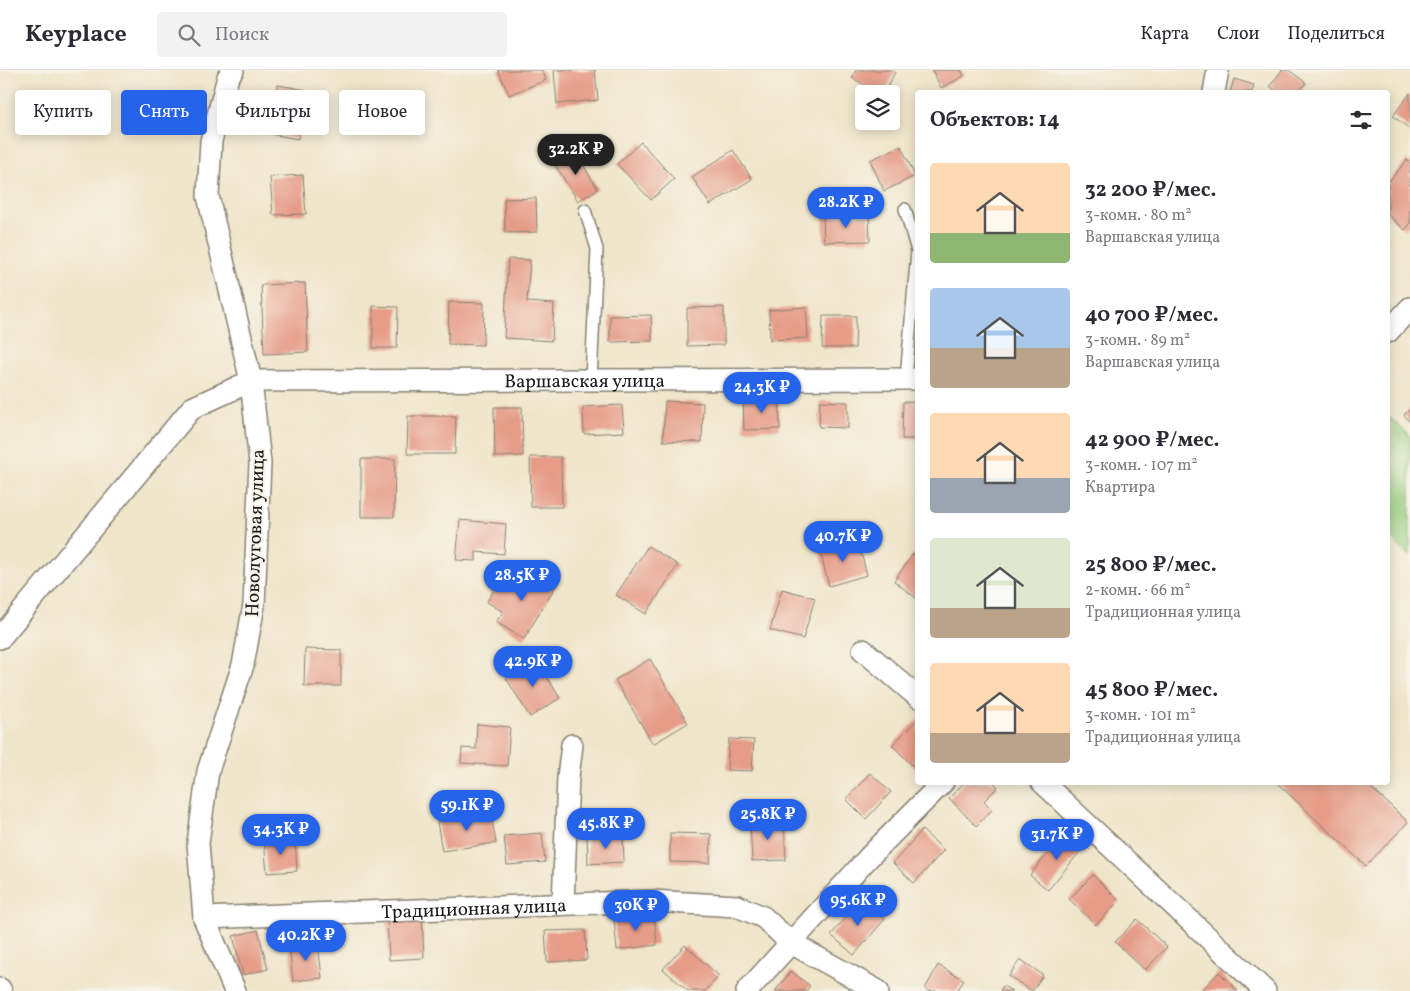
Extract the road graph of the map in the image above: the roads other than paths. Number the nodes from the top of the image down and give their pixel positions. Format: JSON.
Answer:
{"nodes":[{"id":1,"x":233,"y":70,"type":"edge"},
{"id":2,"x":1218,"y":70,"type":"edge"},
{"id":3,"x":1214,"y":90,"type":"edge"},
{"id":4,"x":905,"y":209,"type":"dead end"},
{"id":5,"x":585,"y":210,"type":"dead end"},
{"id":6,"x":915,"y":245,"type":"edge"},
{"id":7,"x":915,"y":303,"type":"edge"},
{"id":8,"x":1410,"y":308,"type":"edge"},
{"id":9,"x":1390,"y":330,"type":"edge"},
{"id":10,"x":912,"y":379,"type":"edge"},
{"id":11,"x":251,"y":380,"type":"junction"},
{"id":12,"x":591,"y":380,"type":"junction"},
{"id":13,"x":0,"y":638,"type":"edge"},
{"id":14,"x":863,"y":650,"type":"dead end"},
{"id":15,"x":915,"y":694,"type":"edge"},
{"id":16,"x":572,"y":745,"type":"dead end"},
{"id":17,"x":939,"y":785,"type":"edge"},
{"id":18,"x":1045,"y":785,"type":"edge"},
{"id":19,"x":563,"y":904,"type":"junction"},
{"id":20,"x":204,"y":918,"type":"junction"},
{"id":21,"x":792,"y":943,"type":"junction"},
{"id":22,"x":234,"y":991,"type":"edge"},
{"id":23,"x":747,"y":991,"type":"edge"},
{"id":24,"x":878,"y":991,"type":"edge"},
{"id":25,"x":1265,"y":991,"type":"edge"}],
"edges":[{"from":1,"to":11,"type":"street","name":"Новолуговая улица"},
{"from":2,"to":3,"type":"street"},
{"from":4,"to":6,"type":"lane"},
{"from":5,"to":12,"type":"lane"},
{"from":7,"to":10,"type":"lane"},
{"from":8,"to":9,"type":"street"},
{"from":10,"to":12,"type":"street","name":"Варшавская улица"},
{"from":11,"to":12,"type":"street","name":"Варшавская улица"},
{"from":11,"to":13,"type":"street"},
{"from":11,"to":20,"type":"street","name":"Новолуговая улица"},
{"from":14,"to":15,"type":"street"},
{"from":16,"to":19,"type":"street"},
{"from":17,"to":21,"type":"street"},
{"from":18,"to":25,"type":"street"},
{"from":19,"to":20,"type":"street","name":"Традиционная улица"},
{"from":19,"to":21,"type":"street","name":"Традиционная улица"},
{"from":20,"to":22,"type":"street","name":"Новолуговая улица"},
{"from":21,"to":23,"type":"street"},
{"from":21,"to":24,"type":"street","name":"Традиционная улица"}]}
